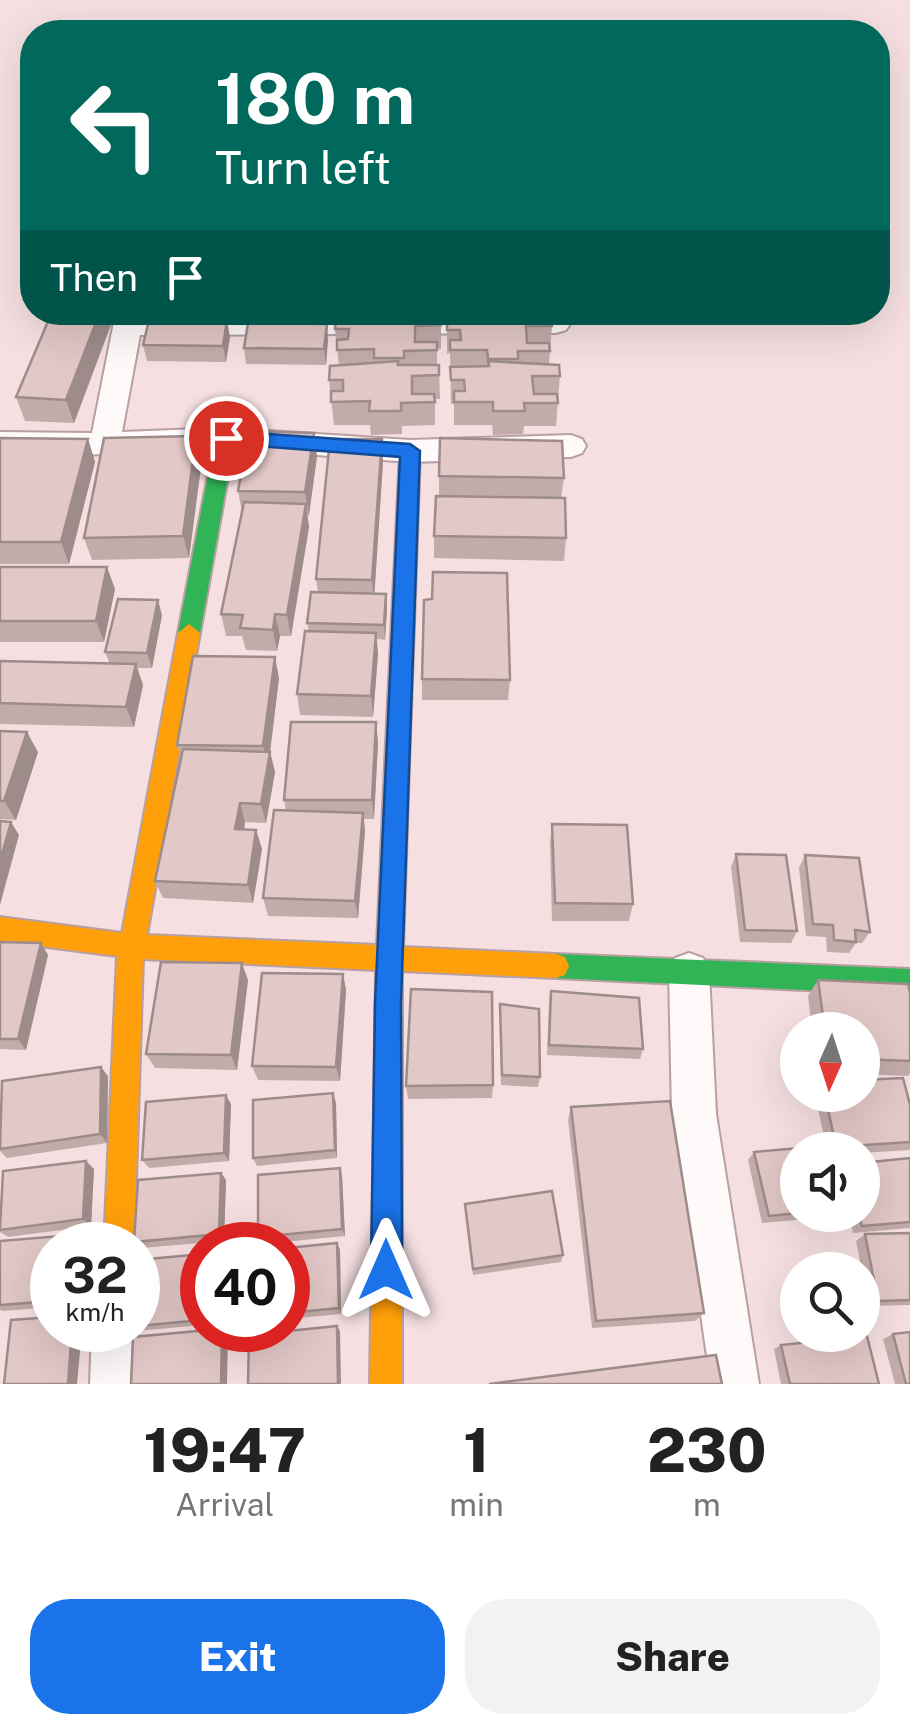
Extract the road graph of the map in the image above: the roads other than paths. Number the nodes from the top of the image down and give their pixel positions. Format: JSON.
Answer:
{"nodes":[{"id":1,"x":127,"y":325,"type":"edge"},
{"id":2,"x":226,"y":438,"type":"junction"},
{"id":3,"x":0,"y":443,"type":"edge"},
{"id":4,"x":104,"y":443,"type":"junction"},
{"id":5,"x":571,"y":446,"type":"dead end"},
{"id":6,"x":410,"y":451,"type":"junction"},
{"id":7,"x":0,"y":929,"type":"edge"},
{"id":8,"x":131,"y":946,"type":"junction"},
{"id":9,"x":390,"y":958,"type":"junction"},
{"id":10,"x":689,"y":972,"type":"junction"},
{"id":11,"x":910,"y":982,"type":"edge"},
{"id":12,"x":120,"y":1222,"type":"edge"},
{"id":13,"x":115,"y":1352,"type":"edge"},
{"id":14,"x":114,"y":1384,"type":"edge"},
{"id":15,"x":386,"y":1384,"type":"edge"},
{"id":16,"x":734,"y":1384,"type":"edge"}],
"edges":[{"from":1,"to":4,"type":"street"},
{"from":2,"to":4,"type":"street"},
{"from":2,"to":6,"type":"street"},
{"from":2,"to":8,"type":"street"},
{"from":3,"to":4,"type":"street"},
{"from":5,"to":6,"type":"street"},
{"from":6,"to":9,"type":"street"},
{"from":7,"to":8,"type":"street"},
{"from":8,"to":9,"type":"street"},
{"from":8,"to":12,"type":"street"},
{"from":9,"to":10,"type":"street"},
{"from":9,"to":15,"type":"street"},
{"from":10,"to":11,"type":"street"},
{"from":10,"to":16,"type":"street"},
{"from":13,"to":14,"type":"street"}]}
